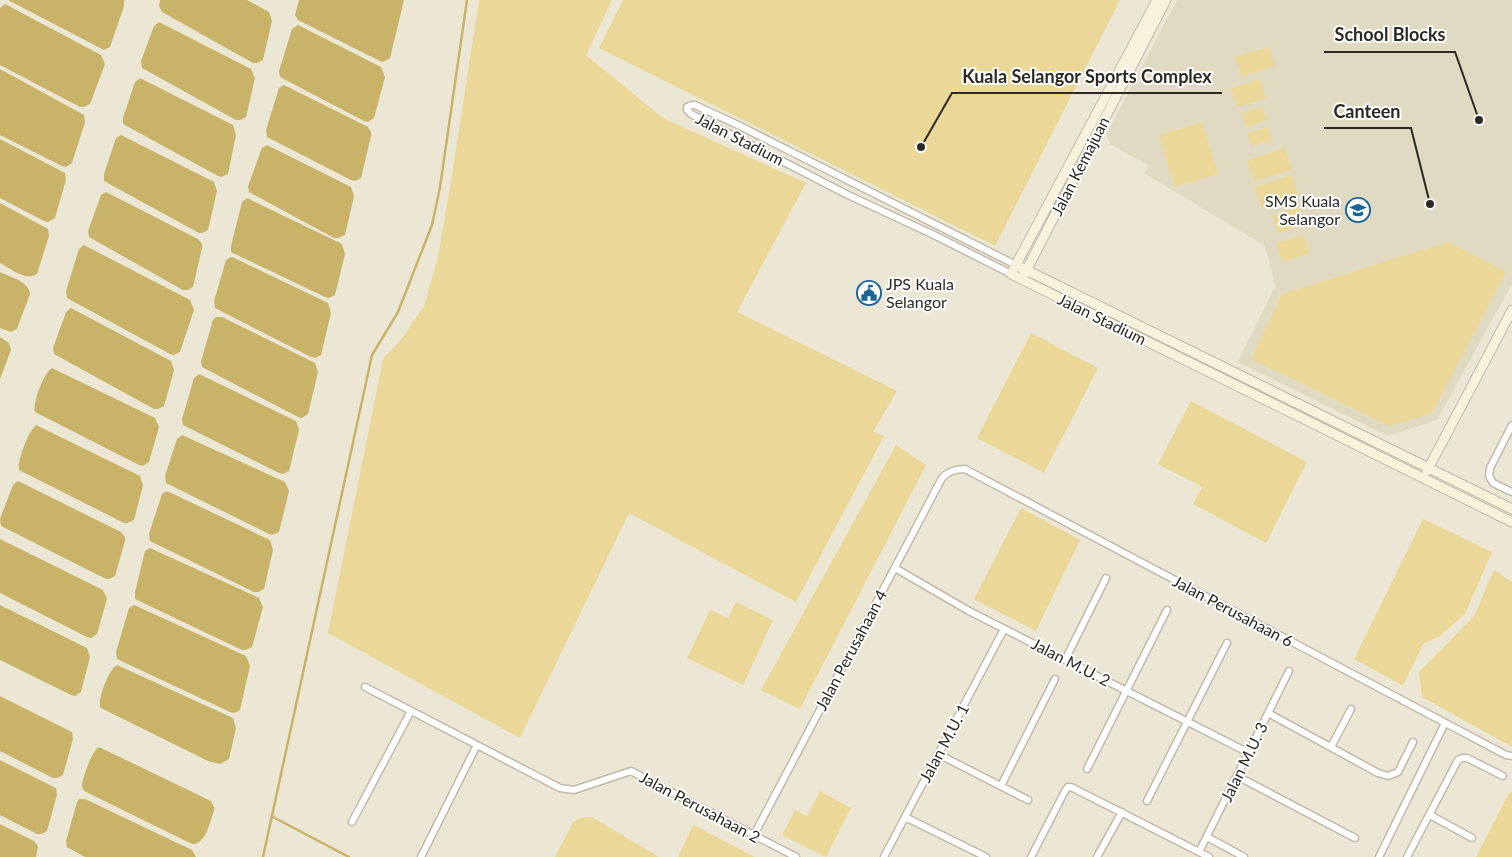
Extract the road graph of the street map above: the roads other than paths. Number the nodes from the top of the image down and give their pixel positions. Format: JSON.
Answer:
{"nodes":[{"id":1,"x":1157,"y":0,"type":"edge"},
{"id":2,"x":1166,"y":0,"type":"edge"},
{"id":3,"x":1016,"y":265,"type":"junction"},
{"id":4,"x":1026,"y":270,"type":"junction"},
{"id":5,"x":1011,"y":274,"type":"junction"},
{"id":6,"x":1022,"y":279,"type":"junction"},
{"id":7,"x":1512,"y":310,"type":"edge"},
{"id":8,"x":1512,"y":425,"type":"edge"},
{"id":9,"x":1429,"y":467,"type":"junction"},
{"id":10,"x":953,"y":470,"type":"joint"},
{"id":11,"x":1423,"y":478,"type":"junction"},
{"id":12,"x":1512,"y":492,"type":"edge"},
{"id":13,"x":1512,"y":509,"type":"edge"},
{"id":14,"x":1512,"y":522,"type":"edge"},
{"id":15,"x":895,"y":568,"type":"junction"},
{"id":16,"x":1106,"y":578,"type":"dead end"},
{"id":17,"x":1167,"y":610,"type":"dead end"},
{"id":18,"x":1004,"y":629,"type":"junction"},
{"id":19,"x":1227,"y":643,"type":"dead end"},
{"id":20,"x":1065,"y":660,"type":"junction"},
{"id":21,"x":1289,"y":671,"type":"dead end"},
{"id":22,"x":1055,"y":679,"type":"dead end"},
{"id":23,"x":365,"y":687,"type":"dead end"},
{"id":24,"x":1126,"y":691,"type":"junction"},
{"id":25,"x":1351,"y":709,"type":"dead end"},
{"id":26,"x":411,"y":711,"type":"junction"},
{"id":27,"x":1268,"y":713,"type":"junction"},
{"id":28,"x":1187,"y":722,"type":"junction"},
{"id":29,"x":1445,"y":723,"type":"junction"},
{"id":30,"x":1413,"y":742,"type":"dead end"},
{"id":31,"x":477,"y":745,"type":"junction"},
{"id":32,"x":1332,"y":747,"type":"junction"},
{"id":33,"x":1248,"y":753,"type":"junction"},
{"id":34,"x":938,"y":754,"type":"junction"},
{"id":35,"x":1512,"y":756,"type":"edge"},
{"id":36,"x":1087,"y":769,"type":"dead end"},
{"id":37,"x":1237,"y":776,"type":"junction"},
{"id":38,"x":1503,"y":776,"type":"dead end"},
{"id":39,"x":1001,"y":786,"type":"junction"},
{"id":40,"x":1028,"y":800,"type":"dead end"},
{"id":41,"x":1147,"y":800,"type":"dead end"},
{"id":42,"x":1122,"y":812,"type":"junction"},
{"id":43,"x":905,"y":816,"type":"junction"},
{"id":44,"x":1430,"y":816,"type":"junction"},
{"id":45,"x":352,"y":822,"type":"dead end"},
{"id":46,"x":754,"y":835,"type":"junction"},
{"id":47,"x":1207,"y":837,"type":"junction"},
{"id":48,"x":1355,"y":838,"type":"dead end"},
{"id":49,"x":1472,"y":838,"type":"dead end"},
{"id":50,"x":1199,"y":852,"type":"junction"},
{"id":51,"x":421,"y":857,"type":"edge"},
{"id":52,"x":796,"y":857,"type":"edge"},
{"id":53,"x":884,"y":857,"type":"edge"},
{"id":54,"x":986,"y":857,"type":"edge"},
{"id":55,"x":1030,"y":857,"type":"edge"},
{"id":56,"x":1097,"y":857,"type":"edge"},
{"id":57,"x":1209,"y":857,"type":"edge"},
{"id":58,"x":1244,"y":857,"type":"edge"},
{"id":59,"x":1380,"y":857,"type":"edge"},
{"id":60,"x":1408,"y":857,"type":"edge"}],
"edges":[{"from":1,"to":3,"type":"street","name":"Jalan Kemajuan"},
{"from":2,"to":4,"type":"street","name":"Jalan Kemajuan"},
{"from":3,"to":4,"type":"street","name":"Jalan Stadium"},
{"from":3,"to":5,"type":"street","name":"Jalan Kemajuan"},
{"from":3,"to":5,"type":"street","name":"Jalan Stadium"},
{"from":4,"to":6,"type":"street","name":"Jalan Kemajuan"},
{"from":4,"to":9,"type":"street","name":"Jalan Stadium"},
{"from":5,"to":6,"type":"street","name":"Jalan Stadium"},
{"from":6,"to":11,"type":"street","name":"Jalan Stadium"},
{"from":7,"to":9,"type":"street"},
{"from":8,"to":12,"type":"street"},
{"from":9,"to":11,"type":"street"},
{"from":9,"to":13,"type":"street","name":"Jalan Stadium"},
{"from":10,"to":15,"type":"street","name":"Jalan Perusahaan 4"},
{"from":10,"to":29,"type":"street","name":"Jalan Perusahaan 6"},
{"from":11,"to":14,"type":"street","name":"Jalan Stadium"},
{"from":15,"to":18,"type":"street","name":"Jalan M.U. 2"},
{"from":15,"to":46,"type":"street","name":"Jalan Perusahaan 4"},
{"from":16,"to":20,"type":"street"},
{"from":17,"to":24,"type":"street"},
{"from":18,"to":20,"type":"street","name":"Jalan M.U. 2"},
{"from":18,"to":34,"type":"street","name":"Jalan M.U. 1"},
{"from":19,"to":28,"type":"street"},
{"from":20,"to":24,"type":"street","name":"Jalan M.U. 2"},
{"from":21,"to":27,"type":"street","name":"Jalan M.U. 3"},
{"from":22,"to":39,"type":"street"},
{"from":23,"to":26,"type":"street"},
{"from":24,"to":28,"type":"street","name":"Jalan M.U. 2"},
{"from":24,"to":36,"type":"street"},
{"from":25,"to":32,"type":"street"},
{"from":26,"to":31,"type":"street"},
{"from":26,"to":45,"type":"street"},
{"from":27,"to":32,"type":"street"},
{"from":27,"to":33,"type":"street","name":"Jalan M.U. 3"},
{"from":28,"to":33,"type":"street","name":"Jalan M.U. 2"},
{"from":28,"to":41,"type":"street"},
{"from":29,"to":35,"type":"street","name":"Jalan Perusahaan 6"},
{"from":29,"to":59,"type":"street"},
{"from":30,"to":32,"type":"street"},
{"from":31,"to":46,"type":"street","name":"Jalan Perusahaan 2"},
{"from":31,"to":51,"type":"street"},
{"from":33,"to":37,"type":"street","name":"Jalan M.U. 3"},
{"from":34,"to":39,"type":"street"},
{"from":34,"to":43,"type":"street","name":"Jalan M.U. 1"},
{"from":37,"to":47,"type":"street","name":"Jalan M.U. 3"},
{"from":37,"to":48,"type":"street"},
{"from":38,"to":44,"type":"street"},
{"from":39,"to":40,"type":"street"},
{"from":42,"to":50,"type":"street"},
{"from":42,"to":55,"type":"street"},
{"from":42,"to":56,"type":"street"},
{"from":43,"to":53,"type":"street","name":"Jalan M.U. 1"},
{"from":43,"to":54,"type":"street"},
{"from":44,"to":49,"type":"street"},
{"from":44,"to":60,"type":"street"},
{"from":46,"to":52,"type":"street","name":"Jalan Perusahaan 2"},
{"from":47,"to":50,"type":"street","name":"Jalan M.U. 3"},
{"from":47,"to":58,"type":"street"},
{"from":50,"to":57,"type":"street"}]}
